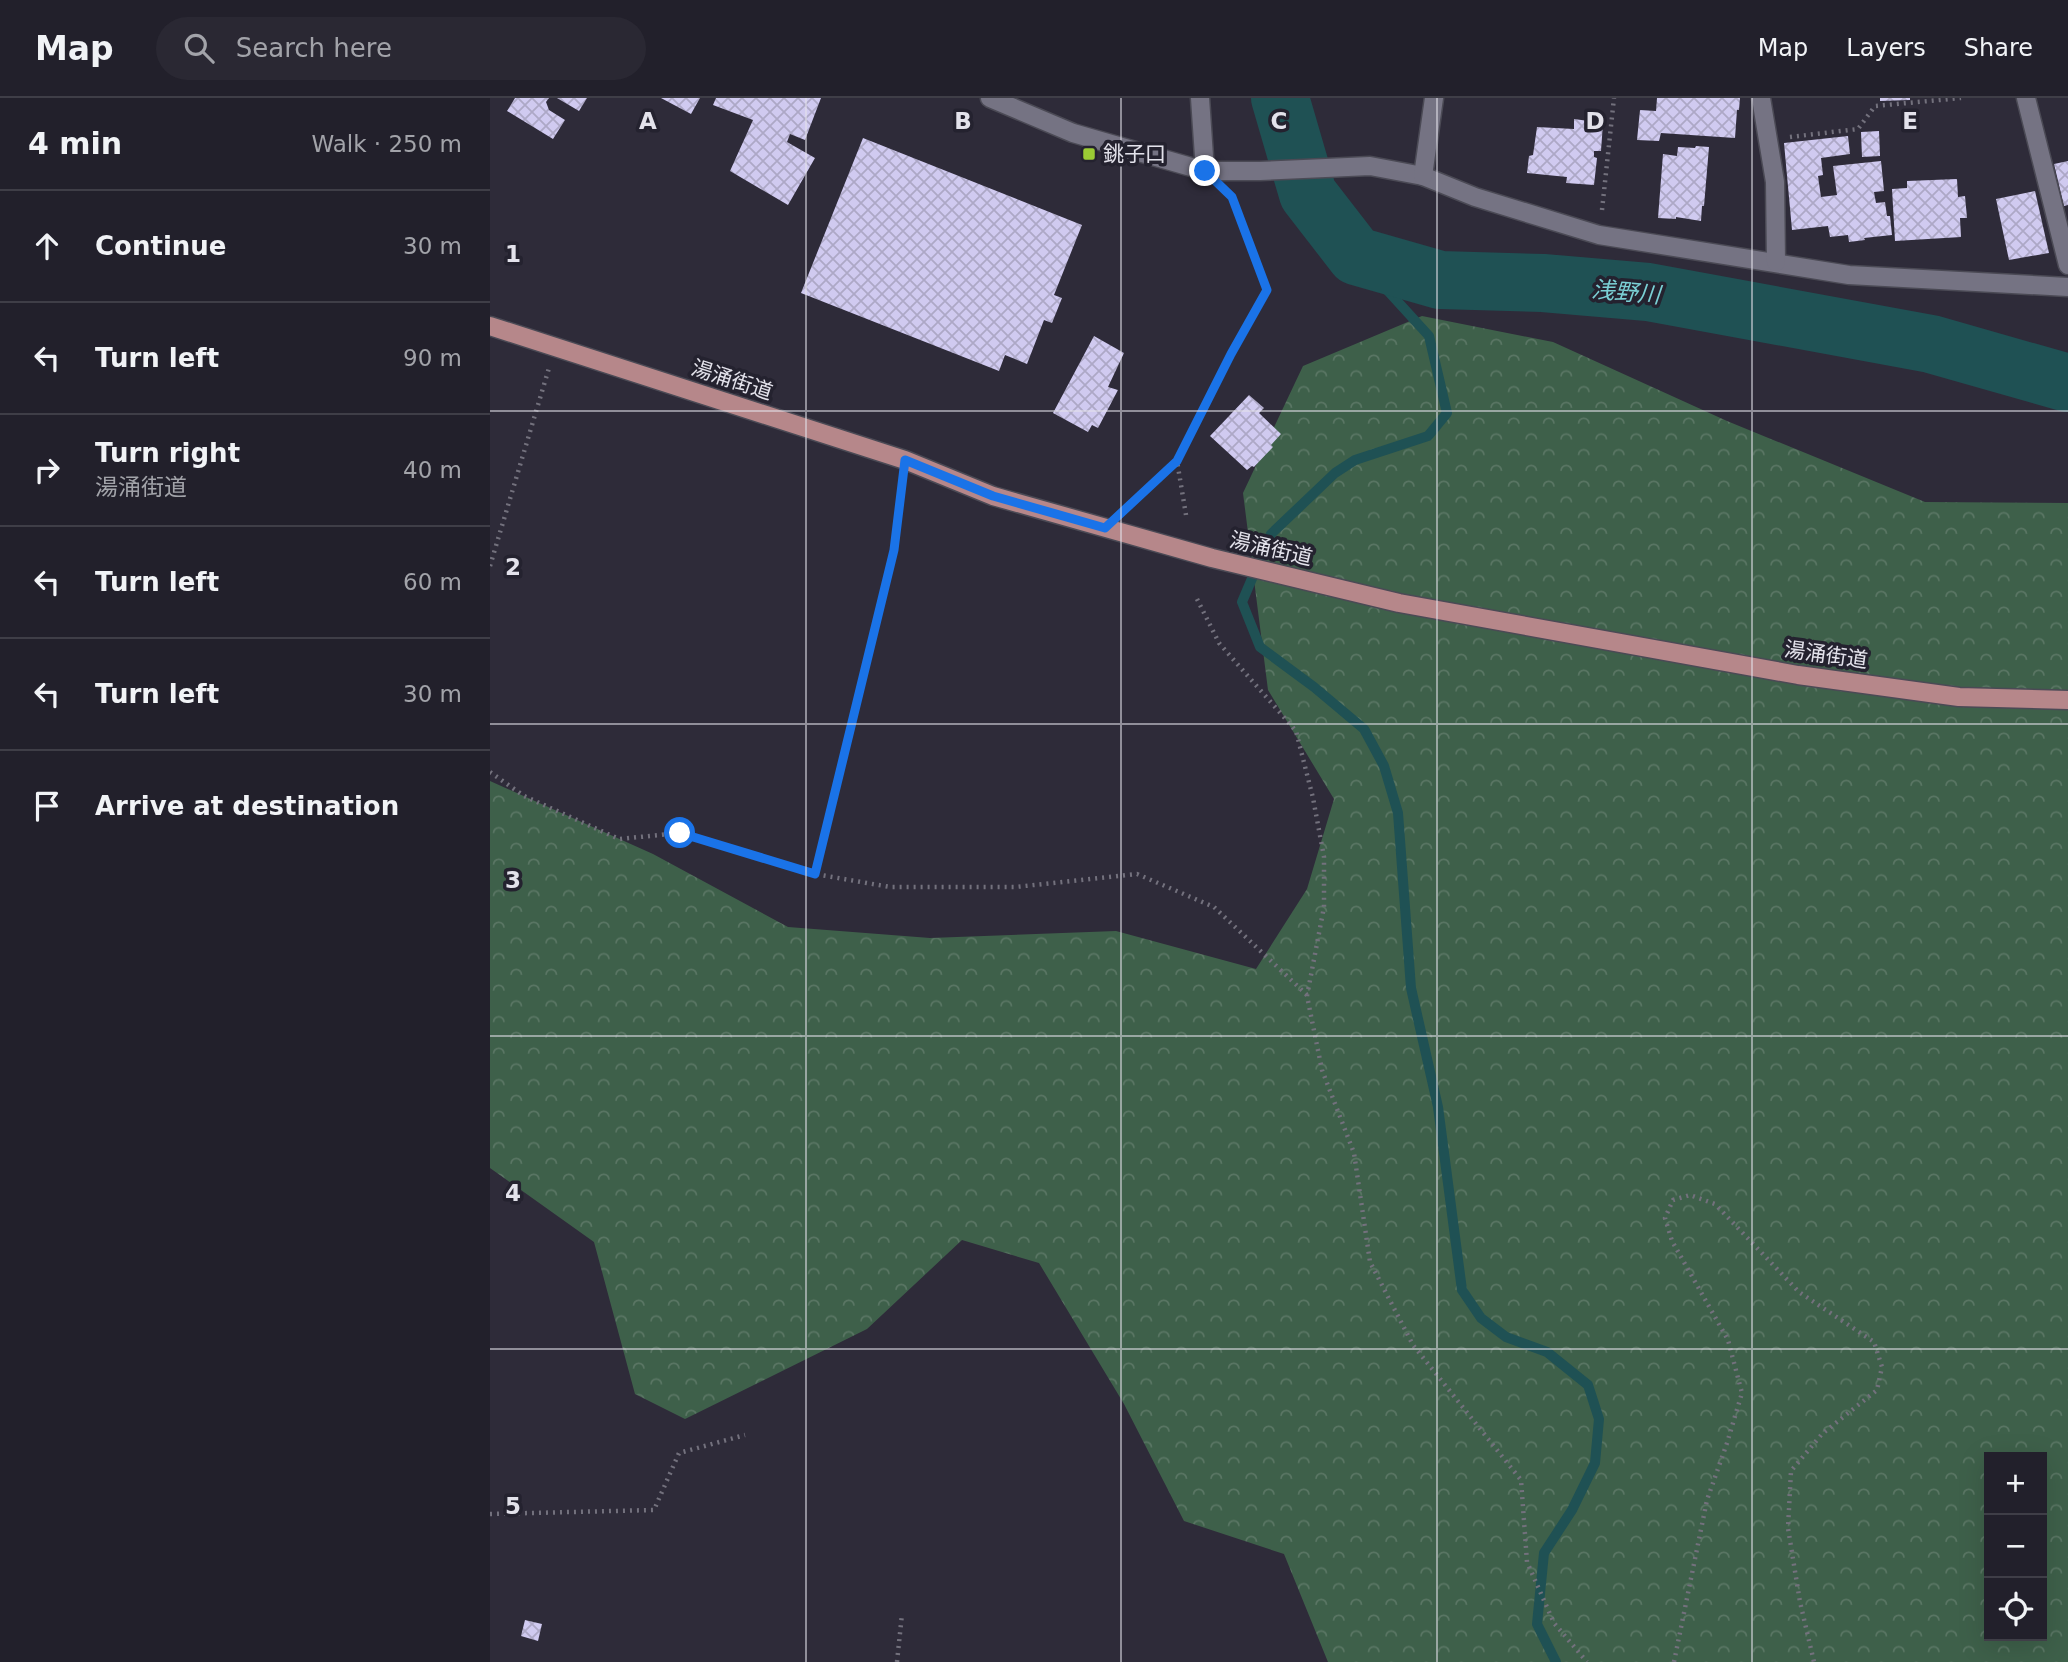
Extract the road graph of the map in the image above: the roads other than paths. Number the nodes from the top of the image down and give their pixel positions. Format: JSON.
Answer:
{"nodes":[{"id":1,"x":990,"y":98,"type":"edge"},
{"id":2,"x":1200,"y":98,"type":"edge"},
{"id":3,"x":1434,"y":98,"type":"edge"},
{"id":4,"x":1761,"y":98,"type":"edge"},
{"id":5,"x":2026,"y":98,"type":"edge"},
{"id":6,"x":1205,"y":171,"type":"junction"},
{"id":7,"x":1423,"y":176,"type":"junction"},
{"id":8,"x":1776,"y":262,"type":"junction"},
{"id":9,"x":2068,"y":265,"type":"edge"},
{"id":10,"x":2068,"y":287,"type":"edge"},
{"id":11,"x":490,"y":326,"type":"edge"},
{"id":12,"x":2068,"y":700,"type":"edge"}],
"edges":[{"from":1,"to":6,"type":"street"},
{"from":2,"to":6,"type":"street"},
{"from":3,"to":7,"type":"street"},
{"from":4,"to":8,"type":"street"},
{"from":5,"to":9,"type":"street"},
{"from":6,"to":7,"type":"street"},
{"from":7,"to":8,"type":"street"},
{"from":8,"to":10,"type":"street"},
{"from":11,"to":12,"type":"main road","name":"湯涌街道"}]}
